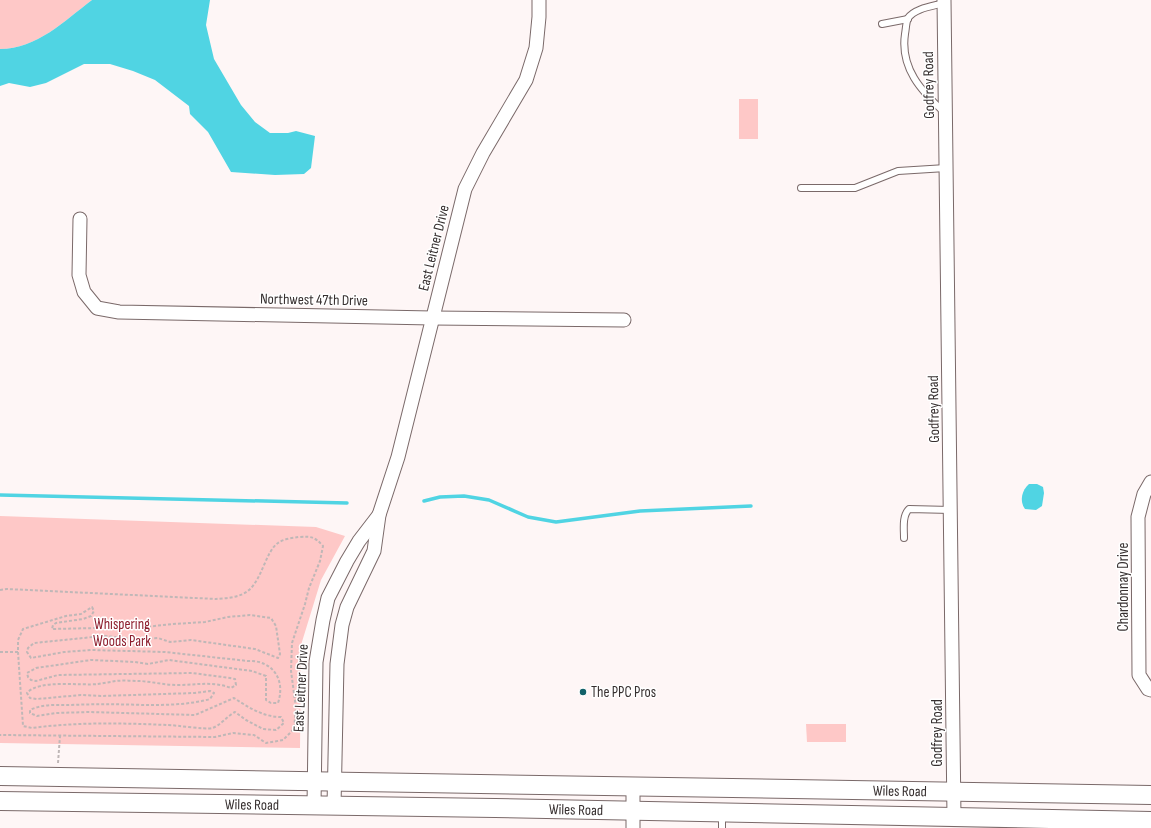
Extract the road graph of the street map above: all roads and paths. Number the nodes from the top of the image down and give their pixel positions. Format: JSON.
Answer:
{"nodes":[{"id":1,"x":538,"y":0,"type":"edge"},
{"id":2,"x":944,"y":1,"type":"edge"},
{"id":3,"x":908,"y":19,"type":"junction"},
{"id":4,"x":882,"y":24,"type":"dead end"},
{"id":5,"x":946,"y":114,"type":"junction"},
{"id":6,"x":946,"y":168,"type":"junction"},
{"id":7,"x":801,"y":188,"type":"dead end"},
{"id":8,"x":80,"y":219,"type":"dead end"},
{"id":9,"x":432,"y":318,"type":"junction"},
{"id":10,"x":624,"y":320,"type":"dead end"},
{"id":11,"x":1151,"y":482,"type":"edge"},
{"id":12,"x":951,"y":510,"type":"junction"},
{"id":13,"x":379,"y":515,"type":"junction"},
{"id":14,"x":904,"y":538,"type":"dead end"},
{"id":15,"x":0,"y":590,"type":"edge"},
{"id":16,"x":323,"y":620,"type":"junction"},
{"id":17,"x":342,"y":625,"type":"junction"},
{"id":18,"x":0,"y":652,"type":"edge"},
{"id":19,"x":18,"y":652,"type":"junction"},
{"id":20,"x":1151,"y":690,"type":"edge"},
{"id":21,"x":315,"y":710,"type":"junction"},
{"id":22,"x":336,"y":711,"type":"junction"},
{"id":23,"x":0,"y":735,"type":"edge"},
{"id":24,"x":60,"y":736,"type":"junction"},
{"id":25,"x":58,"y":763,"type":"dead end"},
{"id":26,"x":0,"y":776,"type":"edge"},
{"id":27,"x":92,"y":777,"type":"junction"},
{"id":28,"x":314,"y":781,"type":"junction"},
{"id":29,"x":334,"y":782,"type":"junction"},
{"id":30,"x":633,"y":786,"type":"junction"},
{"id":31,"x":953,"y":793,"type":"junction"},
{"id":32,"x":1151,"y":795,"type":"edge"},
{"id":33,"x":0,"y":801,"type":"edge"},
{"id":34,"x":92,"y":803,"type":"junction"},
{"id":35,"x":314,"y":806,"type":"junction"},
{"id":36,"x":334,"y":806,"type":"junction"},
{"id":37,"x":954,"y":817,"type":"junction"},
{"id":38,"x":633,"y":820,"type":"edge"},
{"id":39,"x":722,"y":820,"type":"edge"},
{"id":40,"x":1151,"y":821,"type":"edge"}],
"edges":[{"from":1,"to":9,"type":"street","name":"East Leitner Drive"},
{"from":2,"to":3,"type":"lane"},
{"from":2,"to":5,"type":"street","name":"Godfrey Road"},
{"from":3,"to":4,"type":"lane"},
{"from":3,"to":5,"type":"lane"},
{"from":5,"to":6,"type":"street","name":"Godfrey Road"},
{"from":6,"to":7,"type":"lane"},
{"from":6,"to":12,"type":"street","name":"Godfrey Road"},
{"from":8,"to":9,"type":"street","name":"Northwest 47th Drive"},
{"from":9,"to":10,"type":"street","name":"Northwest 47th Drive"},
{"from":9,"to":13,"type":"street","name":"East Leitner Drive"},
{"from":11,"to":20,"type":"street","name":"Chardonnay Drive"},
{"from":12,"to":14,"type":"lane"},
{"from":12,"to":31,"type":"street","name":"Godfrey Road"},
{"from":13,"to":16,"type":"street","name":"East Leitner Drive"},
{"from":13,"to":17,"type":"street","name":"East Leitner Drive"},
{"from":15,"to":24,"type":"path"},
{"from":16,"to":17,"type":"street"},
{"from":16,"to":21,"type":"street","name":"East Leitner Drive"},
{"from":17,"to":22,"type":"street","name":"East Leitner Drive"},
{"from":18,"to":19,"type":"path"},
{"from":19,"to":19,"type":"path"},
{"from":21,"to":22,"type":"street"},
{"from":21,"to":28,"type":"street","name":"East Leitner Drive"},
{"from":22,"to":29,"type":"street","name":"East Leitner Drive"},
{"from":23,"to":24,"type":"path"},
{"from":24,"to":25,"type":"path"},
{"from":26,"to":27,"type":"main road","name":"Wiles Road"},
{"from":27,"to":28,"type":"main road","name":"Wiles Road"},
{"from":27,"to":34,"type":"main road"},
{"from":28,"to":29,"type":"main road","name":"Wiles Road"},
{"from":28,"to":35,"type":"street","name":"East Leitner Drive"},
{"from":29,"to":30,"type":"main road","name":"Wiles Road"},
{"from":29,"to":36,"type":"street","name":"East Leitner Drive"},
{"from":30,"to":31,"type":"main road","name":"Wiles Road"},
{"from":30,"to":38,"type":"street"},
{"from":31,"to":32,"type":"main road","name":"Wiles Road"},
{"from":31,"to":37,"type":"street","name":"Godfrey Road"},
{"from":33,"to":34,"type":"main road","name":"Wiles Road"},
{"from":34,"to":35,"type":"main road","name":"Wiles Road"},
{"from":35,"to":36,"type":"main road","name":"Wiles Road"},
{"from":36,"to":38,"type":"main road","name":"Wiles Road"},
{"from":37,"to":39,"type":"main road","name":"Wiles Road"},
{"from":37,"to":40,"type":"main road","name":"Wiles Road"},
{"from":38,"to":39,"type":"main road","name":"Wiles Road"}]}
